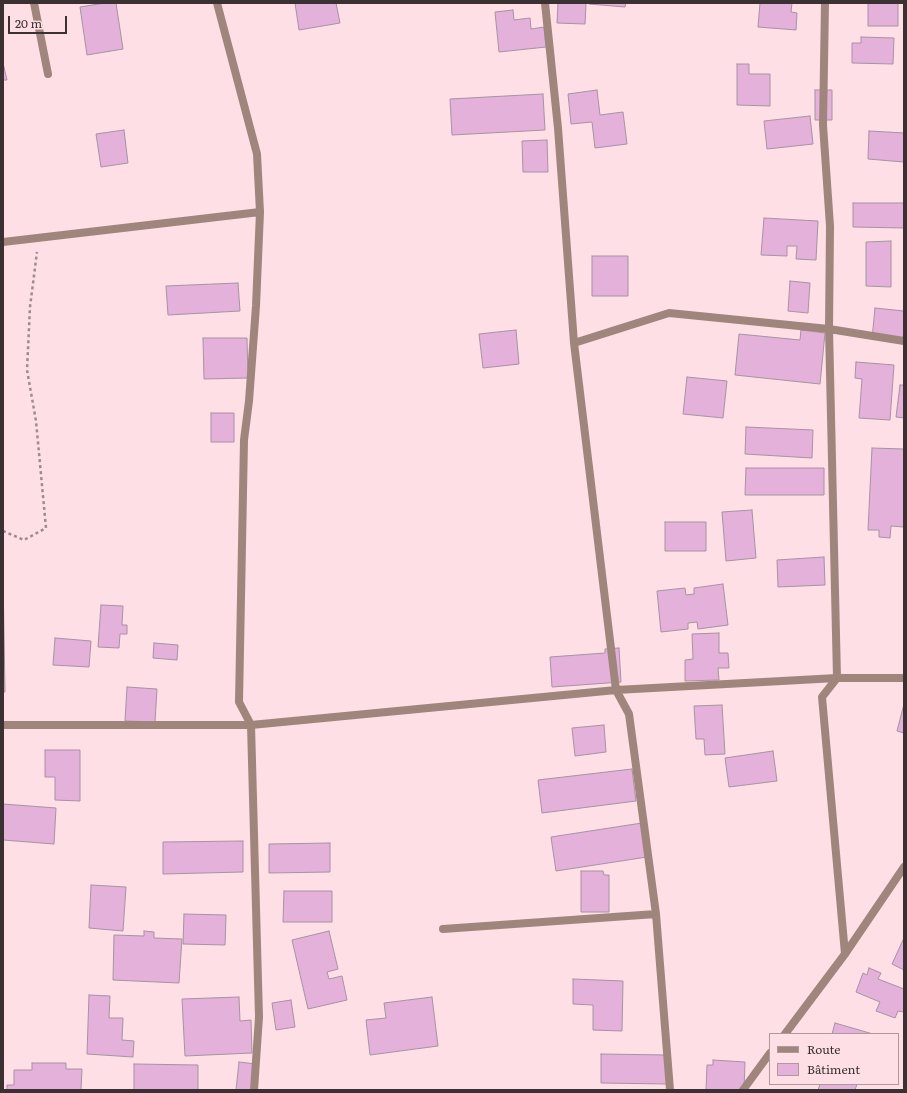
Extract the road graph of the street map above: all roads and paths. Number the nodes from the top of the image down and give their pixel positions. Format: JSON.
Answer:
{"nodes":[{"id":1,"x":34,"y":3,"type":"edge"},
{"id":2,"x":217,"y":3,"type":"edge"},
{"id":3,"x":545,"y":3,"type":"edge"},
{"id":4,"x":825,"y":3,"type":"edge"},
{"id":5,"x":48,"y":74,"type":"dead end"},
{"id":6,"x":260,"y":212,"type":"junction"},
{"id":7,"x":39,"y":238,"type":"junction"},
{"id":8,"x":3,"y":242,"type":"edge"},
{"id":9,"x":829,"y":329,"type":"junction"},
{"id":10,"x":904,"y":341,"type":"edge"},
{"id":11,"x":574,"y":343,"type":"junction"},
{"id":12,"x":3,"y":532,"type":"edge"},
{"id":13,"x":838,"y":678,"type":"junction"},
{"id":14,"x":904,"y":678,"type":"edge"},
{"id":15,"x":616,"y":690,"type":"junction"},
{"id":16,"x":3,"y":725,"type":"edge"},
{"id":17,"x":251,"y":725,"type":"junction"},
{"id":18,"x":904,"y":867,"type":"edge"},
{"id":19,"x":656,"y":914,"type":"junction"},
{"id":20,"x":443,"y":929,"type":"dead end"},
{"id":21,"x":844,"y":954,"type":"junction"},
{"id":22,"x":786,"y":1033,"type":"edge"},
{"id":23,"x":769,"y":1054,"type":"edge"},
{"id":24,"x":254,"y":1090,"type":"edge"},
{"id":25,"x":670,"y":1090,"type":"edge"},
{"id":26,"x":743,"y":1090,"type":"edge"}],
"edges":[{"from":1,"to":5,"type":"street"},
{"from":2,"to":6,"type":"street"},
{"from":3,"to":11,"type":"street"},
{"from":4,"to":9,"type":"street"},
{"from":6,"to":7,"type":"street"},
{"from":6,"to":17,"type":"street"},
{"from":7,"to":8,"type":"street"},
{"from":7,"to":12,"type":"path"},
{"from":9,"to":10,"type":"street"},
{"from":9,"to":11,"type":"street"},
{"from":9,"to":13,"type":"street"},
{"from":11,"to":15,"type":"street"},
{"from":13,"to":14,"type":"street"},
{"from":13,"to":15,"type":"street"},
{"from":13,"to":21,"type":"street"},
{"from":15,"to":17,"type":"street"},
{"from":15,"to":19,"type":"street"},
{"from":16,"to":17,"type":"street"},
{"from":17,"to":24,"type":"street"},
{"from":18,"to":21,"type":"street"},
{"from":19,"to":20,"type":"street"},
{"from":19,"to":25,"type":"street"},
{"from":21,"to":22,"type":"street"},
{"from":23,"to":26,"type":"street"}]}
